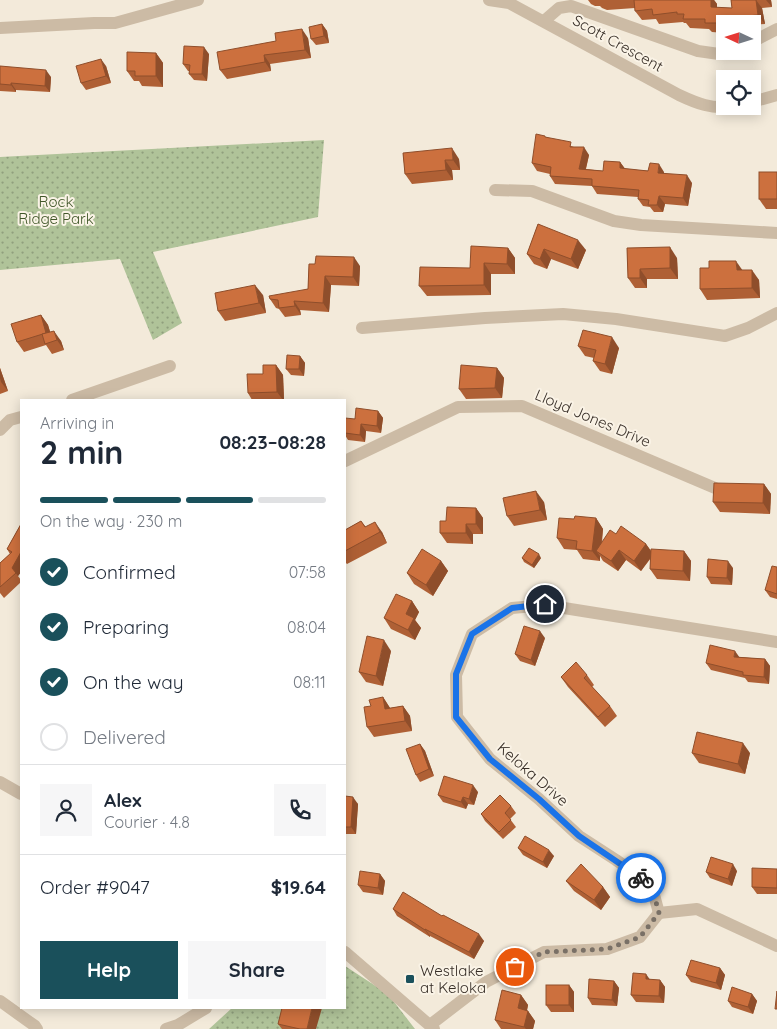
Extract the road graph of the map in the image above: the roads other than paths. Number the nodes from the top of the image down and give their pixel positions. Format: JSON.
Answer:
{"nodes":[{"id":1,"x":198,"y":0,"type":"edge"},
{"id":2,"x":489,"y":0,"type":"edge"},
{"id":3,"x":544,"y":22,"type":"junction"},
{"id":4,"x":0,"y":28,"type":"edge"},
{"id":5,"x":777,"y":29,"type":"edge"},
{"id":6,"x":761,"y":37,"type":"edge"},
{"id":7,"x":716,"y":54,"type":"edge"},
{"id":8,"x":777,"y":95,"type":"edge"},
{"id":9,"x":761,"y":99,"type":"edge"},
{"id":10,"x":716,"y":107,"type":"edge"},
{"id":11,"x":495,"y":190,"type":"dead end"},
{"id":12,"x":777,"y":233,"type":"edge"},
{"id":13,"x":777,"y":313,"type":"edge"},
{"id":14,"x":362,"y":328,"type":"dead end"},
{"id":15,"x":170,"y":366,"type":"dead end"},
{"id":16,"x":75,"y":399,"type":"edge"},
{"id":17,"x":20,"y":417,"type":"edge"},
{"id":18,"x":0,"y":430,"type":"edge"},
{"id":19,"x":346,"y":461,"type":"edge"},
{"id":20,"x":716,"y":488,"type":"edge"},
{"id":21,"x":777,"y":642,"type":"edge"},
{"id":22,"x":0,"y":782,"type":"edge"},
{"id":23,"x":20,"y":793,"type":"edge"},
{"id":24,"x":659,"y":913,"type":"junction"},
{"id":25,"x":777,"y":946,"type":"edge"},
{"id":26,"x":346,"y":953,"type":"edge"},
{"id":27,"x":0,"y":1001,"type":"edge"},
{"id":28,"x":204,"y":1009,"type":"edge"},
{"id":29,"x":432,"y":1027,"type":"edge"},
{"id":30,"x":36,"y":1029,"type":"edge"},
{"id":31,"x":166,"y":1029,"type":"edge"}],
"edges":[{"from":1,"to":4,"type":"street"},
{"from":2,"to":3,"type":"street","name":"Scott Crescent"},
{"from":3,"to":7,"type":"street"},
{"from":3,"to":10,"type":"street","name":"Scott Crescent"},
{"from":5,"to":6,"type":"street"},
{"from":8,"to":9,"type":"street"},
{"from":11,"to":12,"type":"street"},
{"from":13,"to":14,"type":"street"},
{"from":15,"to":16,"type":"street"},
{"from":17,"to":18,"type":"street"},
{"from":19,"to":20,"type":"street","name":"Lloyd Jones Drive"},
{"from":21,"to":24,"type":"street","name":"Keloka Drive"},
{"from":22,"to":23,"type":"street"},
{"from":24,"to":25,"type":"street"},
{"from":24,"to":29,"type":"street"},
{"from":26,"to":29,"type":"street"},
{"from":27,"to":30,"type":"street"},
{"from":28,"to":31,"type":"street"}]}
